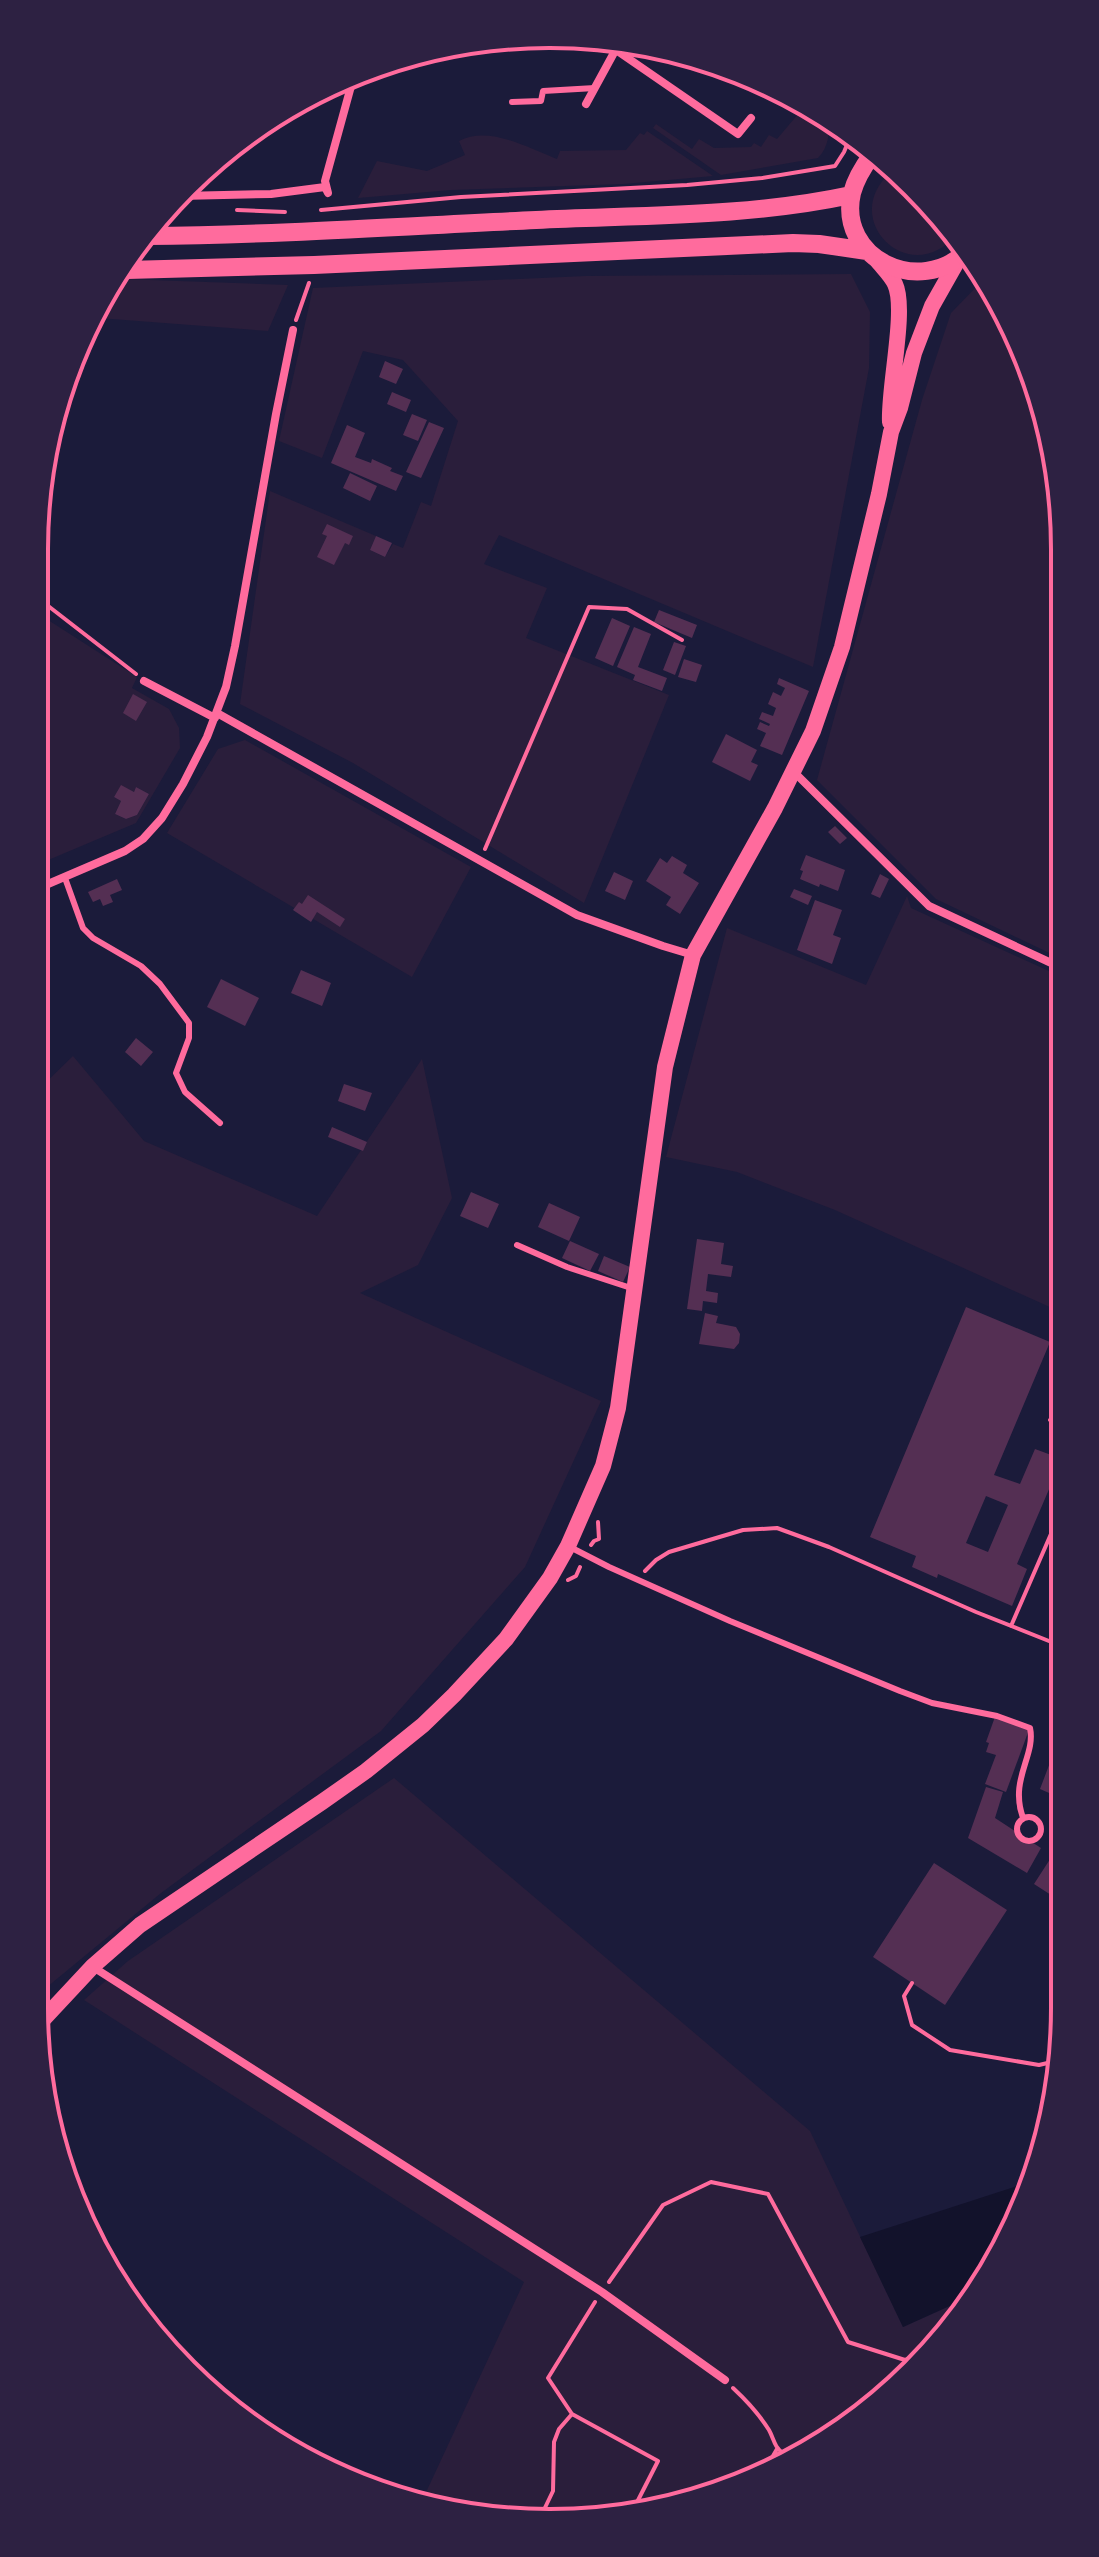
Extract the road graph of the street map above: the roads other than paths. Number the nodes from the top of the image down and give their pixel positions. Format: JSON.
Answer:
{"nodes":[{"id":1,"x":614,"y":52,"type":"edge"},
{"id":2,"x":622,"y":53,"type":"edge"},
{"id":3,"x":595,"y":88,"type":"junction"},
{"id":4,"x":350,"y":90,"type":"edge"},
{"id":5,"x":512,"y":102,"type":"dead end"},
{"id":6,"x":586,"y":104,"type":"dead end"},
{"id":7,"x":751,"y":118,"type":"dead end"},
{"id":8,"x":867,"y":162,"type":"edge"},
{"id":9,"x":851,"y":195,"type":"junction"},
{"id":10,"x":194,"y":196,"type":"edge"},
{"id":11,"x":159,"y":236,"type":"edge"},
{"id":12,"x":872,"y":255,"type":"junction"},
{"id":13,"x":958,"y":259,"type":"edge"},
{"id":14,"x":959,"y":262,"type":"edge"},
{"id":15,"x":134,"y":270,"type":"edge"},
{"id":16,"x":293,"y":330,"type":"road end"},
{"id":17,"x":891,"y":432,"type":"junction"},
{"id":18,"x":144,"y":681,"type":"road end"},
{"id":19,"x":216,"y":715,"type":"junction"},
{"id":20,"x":794,"y":772,"type":"junction"},
{"id":21,"x":65,"y":878,"type":"junction"},
{"id":22,"x":48,"y":885,"type":"edge"},
{"id":23,"x":693,"y":955,"type":"junction"},
{"id":24,"x":1051,"y":963,"type":"edge"},
{"id":25,"x":220,"y":1123,"type":"dead end"},
{"id":26,"x":517,"y":1245,"type":"dead end"},
{"id":27,"x":635,"y":1289,"type":"junction"},
{"id":28,"x":568,"y":1546,"type":"junction"},
{"id":29,"x":1023,"y":1818,"type":"junction"},
{"id":30,"x":93,"y":1966,"type":"junction"},
{"id":31,"x":48,"y":2014,"type":"edge"},
{"id":32,"x":725,"y":2380,"type":"road end"}],
"edges":[{"from":1,"to":3,"type":"street"},
{"from":2,"to":7,"type":"street"},
{"from":3,"to":5,"type":"lane"},
{"from":3,"to":6,"type":"street"},
{"from":4,"to":10,"type":"street"},
{"from":8,"to":9,"type":"main road"},
{"from":9,"to":11,"type":"main road"},
{"from":9,"to":12,"type":"main road"},
{"from":12,"to":13,"type":"main road"},
{"from":12,"to":15,"type":"main road"},
{"from":12,"to":17,"type":"main road"},
{"from":14,"to":17,"type":"main road"},
{"from":16,"to":19,"type":"street"},
{"from":17,"to":20,"type":"main road"},
{"from":18,"to":19,"type":"street"},
{"from":19,"to":21,"type":"street"},
{"from":19,"to":23,"type":"street"},
{"from":20,"to":23,"type":"main road"},
{"from":20,"to":24,"type":"street"},
{"from":21,"to":22,"type":"street"},
{"from":21,"to":25,"type":"lane"},
{"from":23,"to":27,"type":"main road"},
{"from":26,"to":27,"type":"lane"},
{"from":27,"to":28,"type":"main road"},
{"from":28,"to":29,"type":"lane"},
{"from":28,"to":30,"type":"main road"},
{"from":29,"to":29,"type":"lane"},
{"from":30,"to":31,"type":"main road"},
{"from":30,"to":32,"type":"street"}]}
